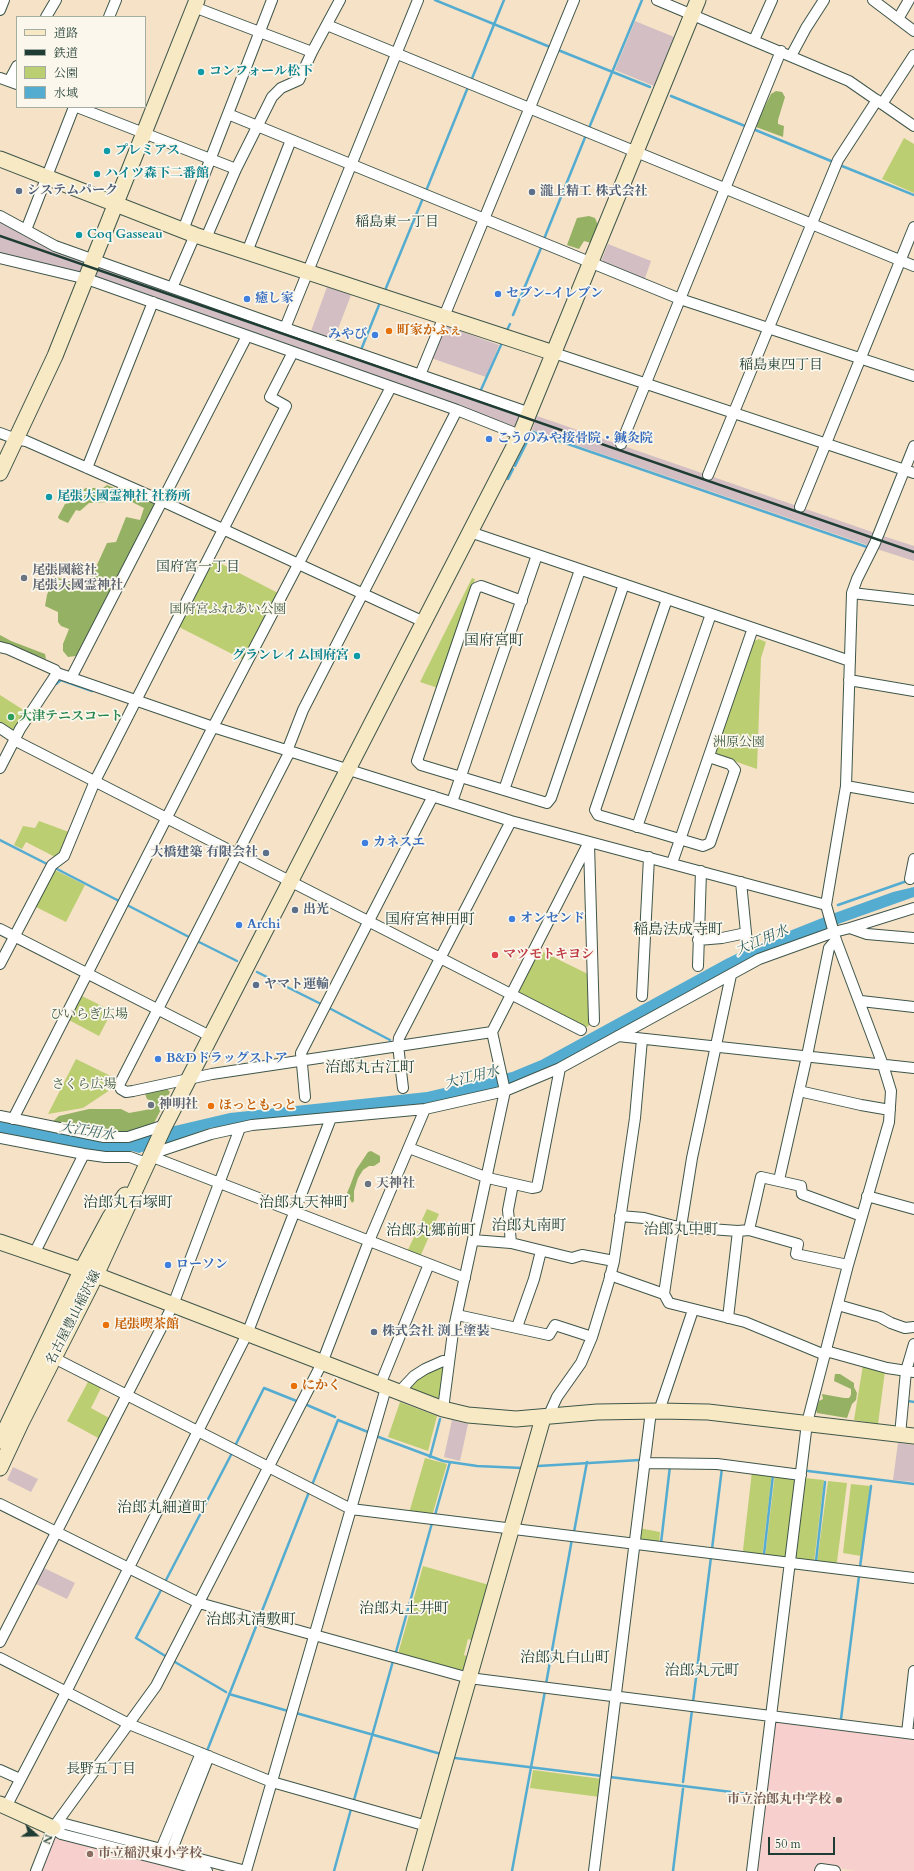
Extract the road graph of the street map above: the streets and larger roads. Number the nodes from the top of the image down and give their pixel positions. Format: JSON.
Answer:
{"nodes":[{"id":1,"x":4,"y":0,"type":"edge"},
{"id":2,"x":56,"y":0,"type":"edge"},
{"id":3,"x":116,"y":0,"type":"edge"},
{"id":4,"x":272,"y":0,"type":"edge"},
{"id":5,"x":418,"y":0,"type":"edge"},
{"id":6,"x":574,"y":0,"type":"edge"},
{"id":7,"x":658,"y":0,"type":"edge"},
{"id":8,"x":698,"y":0,"type":"edge"},
{"id":9,"x":772,"y":0,"type":"edge"},
{"id":10,"x":824,"y":0,"type":"edge"},
{"id":11,"x":873,"y":0,"type":"edge"},
{"id":12,"x":909,"y":0,"type":"edge"},
{"id":13,"x":338,"y":1,"type":"edge"},
{"id":14,"x":196,"y":2,"type":"edge"},
{"id":15,"x":0,"y":10,"type":"edge"},
{"id":16,"x":692,"y":14,"type":"junction"},
{"id":17,"x":47,"y":16,"type":"edge"},
{"id":18,"x":109,"y":16,"type":"edge"},
{"id":19,"x":898,"y":19,"type":"junction"},
{"id":20,"x":327,"y":24,"type":"junction"},
{"id":21,"x":914,"y":31,"type":"edge"},
{"id":22,"x":259,"y":32,"type":"junction"},
{"id":23,"x":754,"y":40,"type":"junction"},
{"id":24,"x":781,"y":51,"type":"junction"},
{"id":25,"x":312,"y":52,"type":"junction"},
{"id":26,"x":397,"y":53,"type":"junction"},
{"id":27,"x":914,"y":55,"type":"edge"},
{"id":28,"x":791,"y":56,"type":"junction"},
{"id":29,"x":16,"y":68,"type":"edge"},
{"id":30,"x":9,"y":81,"type":"edge"},
{"id":31,"x":879,"y":102,"type":"junction"},
{"id":32,"x":75,"y":108,"type":"edge"},
{"id":33,"x":78,"y":108,"type":"edge"},
{"id":34,"x":531,"y":108,"type":"junction"},
{"id":35,"x":228,"y":114,"type":"junction"},
{"id":36,"x":258,"y":126,"type":"junction"},
{"id":37,"x":914,"y":126,"type":"edge"},
{"id":38,"x":144,"y":132,"type":"junction"},
{"id":39,"x":291,"y":140,"type":"junction"},
{"id":40,"x":636,"y":152,"type":"junction"},
{"id":41,"x":0,"y":159,"type":"edge"},
{"id":42,"x":210,"y":159,"type":"junction"},
{"id":43,"x":352,"y":164,"type":"junction"},
{"id":44,"x":236,"y":169,"type":"junction"},
{"id":45,"x":47,"y":177,"type":"junction"},
{"id":46,"x":725,"y":188,"type":"junction"},
{"id":47,"x":115,"y":204,"type":"junction"},
{"id":48,"x":0,"y":216,"type":"edge"},
{"id":49,"x":485,"y":219,"type":"junction"},
{"id":50,"x":812,"y":224,"type":"junction"},
{"id":51,"x":914,"y":228,"type":"edge"},
{"id":52,"x":26,"y":230,"type":"junction"},
{"id":53,"x":195,"y":234,"type":"junction"},
{"id":54,"x":246,"y":252,"type":"junction"},
{"id":55,"x":0,"y":259,"type":"edge"},
{"id":56,"x":94,"y":260,"type":"junction"},
{"id":57,"x":901,"y":260,"type":"junction"},
{"id":58,"x":591,"y":262,"type":"junction"},
{"id":59,"x":914,"y":266,"type":"edge"},
{"id":60,"x":308,"y":272,"type":"junction"},
{"id":61,"x":87,"y":278,"type":"junction"},
{"id":62,"x":172,"y":288,"type":"junction"},
{"id":63,"x":680,"y":300,"type":"junction"},
{"id":64,"x":153,"y":302,"type":"junction"},
{"id":65,"x":444,"y":316,"type":"junction"},
{"id":66,"x":285,"y":328,"type":"junction"},
{"id":67,"x":769,"y":328,"type":"junction"},
{"id":68,"x":247,"y":336,"type":"junction"},
{"id":69,"x":293,"y":352,"type":"junction"},
{"id":70,"x":554,"y":353,"type":"junction"},
{"id":71,"x":861,"y":358,"type":"junction"},
{"id":72,"x":420,"y":375,"type":"junction"},
{"id":73,"x":914,"y":376,"type":"edge"},
{"id":74,"x":646,"y":383,"type":"junction"},
{"id":75,"x":391,"y":387,"type":"junction"},
{"id":76,"x":457,"y":410,"type":"junction"},
{"id":77,"x":734,"y":412,"type":"junction"},
{"id":78,"x":530,"y":413,"type":"junction"},
{"id":79,"x":0,"y":433,"type":"edge"},
{"id":80,"x":520,"y":435,"type":"junction"},
{"id":81,"x":16,"y":440,"type":"junction"},
{"id":82,"x":826,"y":443,"type":"junction"},
{"id":83,"x":621,"y":444,"type":"dead end"},
{"id":84,"x":914,"y":446,"type":"edge"},
{"id":85,"x":87,"y":468,"type":"junction"},
{"id":86,"x":909,"y":471,"type":"edge"},
{"id":87,"x":0,"y":473,"type":"edge"},
{"id":88,"x":708,"y":475,"type":"dead end"},
{"id":89,"x":162,"y":501,"type":"junction"},
{"id":90,"x":800,"y":507,"type":"dead end"},
{"id":91,"x":223,"y":529,"type":"junction"},
{"id":92,"x":470,"y":532,"type":"junction"},
{"id":93,"x":538,"y":555,"type":"junction"},
{"id":94,"x":298,"y":564,"type":"junction"},
{"id":95,"x":580,"y":570,"type":"junction"},
{"id":96,"x":624,"y":584,"type":"junction"},
{"id":97,"x":852,"y":593,"type":"junction"},
{"id":98,"x":362,"y":594,"type":"junction"},
{"id":99,"x":667,"y":599,"type":"junction"},
{"id":100,"x":914,"y":600,"type":"edge"},
{"id":101,"x":522,"y":601,"type":"junction"},
{"id":102,"x":711,"y":614,"type":"junction"},
{"id":103,"x":424,"y":622,"type":"junction"},
{"id":104,"x":753,"y":628,"type":"junction"},
{"id":105,"x":0,"y":647,"type":"edge"},
{"id":106,"x":850,"y":661,"type":"junction"},
{"id":107,"x":57,"y":673,"type":"junction"},
{"id":108,"x":71,"y":678,"type":"junction"},
{"id":109,"x":849,"y":680,"type":"junction"},
{"id":110,"x":914,"y":691,"type":"edge"},
{"id":111,"x":135,"y":700,"type":"junction"},
{"id":112,"x":213,"y":727,"type":"junction"},
{"id":113,"x":0,"y":728,"type":"edge"},
{"id":114,"x":15,"y":739,"type":"junction"},
{"id":115,"x":288,"y":751,"type":"junction"},
{"id":116,"x":709,"y":757,"type":"junction"},
{"id":117,"x":0,"y":768,"type":"edge"},
{"id":118,"x":348,"y":770,"type":"junction"},
{"id":119,"x":461,"y":777,"type":"junction"},
{"id":120,"x":95,"y":781,"type":"junction"},
{"id":121,"x":846,"y":786,"type":"junction"},
{"id":122,"x":504,"y":790,"type":"junction"},
{"id":123,"x":433,"y":796,"type":"junction"},
{"id":124,"x":914,"y":798,"type":"edge"},
{"id":125,"x":452,"y":802,"type":"junction"},
{"id":126,"x":167,"y":818,"type":"junction"},
{"id":127,"x":510,"y":821,"type":"junction"},
{"id":128,"x":637,"y":827,"type":"junction"},
{"id":129,"x":681,"y":839,"type":"junction"},
{"id":130,"x":588,"y":842,"type":"junction"},
{"id":131,"x":237,"y":854,"type":"junction"},
{"id":132,"x":650,"y":857,"type":"junction"},
{"id":133,"x":914,"y":859,"type":"edge"},
{"id":134,"x":672,"y":863,"type":"junction"},
{"id":135,"x":702,"y":871,"type":"junction"},
{"id":136,"x":910,"y":879,"type":"dead end"},
{"id":137,"x":290,"y":882,"type":"junction"},
{"id":138,"x":741,"y":882,"type":"junction"},
{"id":139,"x":914,"y":908,"type":"edge"},
{"id":140,"x":828,"y":910,"type":"junction"},
{"id":141,"x":368,"y":922,"type":"junction"},
{"id":142,"x":850,"y":928,"type":"junction"},
{"id":143,"x":0,"y":929,"type":"edge"},
{"id":144,"x":835,"y":933,"type":"junction"},
{"id":145,"x":14,"y":936,"type":"junction"},
{"id":146,"x":914,"y":938,"type":"edge"},
{"id":147,"x":698,"y":940,"type":"junction"},
{"id":148,"x":440,"y":958,"type":"junction"},
{"id":149,"x":0,"y":964,"type":"edge"},
{"id":150,"x":698,"y":966,"type":"dead end"},
{"id":151,"x":87,"y":973,"type":"junction"},
{"id":152,"x":731,"y":975,"type":"junction"},
{"id":153,"x":511,"y":995,"type":"junction"},
{"id":154,"x":642,"y":996,"type":"dead end"},
{"id":155,"x":861,"y":1001,"type":"junction"},
{"id":156,"x":914,"y":1007,"type":"edge"},
{"id":157,"x":158,"y":1009,"type":"junction"},
{"id":158,"x":594,"y":1021,"type":"dead end"},
{"id":159,"x":581,"y":1030,"type":"dead end"},
{"id":160,"x":492,"y":1032,"type":"junction"},
{"id":161,"x":210,"y":1036,"type":"junction"},
{"id":162,"x":618,"y":1036,"type":"junction"},
{"id":163,"x":642,"y":1038,"type":"junction"},
{"id":164,"x":398,"y":1045,"type":"junction"},
{"id":165,"x":716,"y":1046,"type":"junction"},
{"id":166,"x":807,"y":1056,"type":"junction"},
{"id":167,"x":300,"y":1060,"type":"junction"},
{"id":168,"x":883,"y":1065,"type":"junction"},
{"id":169,"x":560,"y":1068,"type":"junction"},
{"id":170,"x":914,"y":1068,"type":"edge"},
{"id":171,"x":189,"y":1078,"type":"junction"},
{"id":172,"x":403,"y":1088,"type":"dead end"},
{"id":173,"x":505,"y":1091,"type":"junction"},
{"id":174,"x":799,"y":1091,"type":"junction"},
{"id":175,"x":305,"y":1097,"type":"dead end"},
{"id":176,"x":425,"y":1108,"type":"junction"},
{"id":177,"x":890,"y":1110,"type":"junction"},
{"id":178,"x":0,"y":1116,"type":"edge"},
{"id":179,"x":331,"y":1118,"type":"junction"},
{"id":180,"x":13,"y":1119,"type":"junction"},
{"id":181,"x":164,"y":1126,"type":"junction"},
{"id":182,"x":240,"y":1128,"type":"junction"},
{"id":183,"x":1,"y":1140,"type":"edge"},
{"id":184,"x":409,"y":1148,"type":"junction"},
{"id":185,"x":84,"y":1154,"type":"junction"},
{"id":186,"x":149,"y":1158,"type":"junction"},
{"id":187,"x":488,"y":1178,"type":"junction"},
{"id":188,"x":779,"y":1180,"type":"junction"},
{"id":189,"x":219,"y":1183,"type":"junction"},
{"id":190,"x":512,"y":1184,"type":"junction"},
{"id":191,"x":867,"y":1196,"type":"junction"},
{"id":192,"x":914,"y":1209,"type":"edge"},
{"id":193,"x":294,"y":1212,"type":"junction"},
{"id":194,"x":620,"y":1216,"type":"junction"},
{"id":195,"x":862,"y":1216,"type":"junction"},
{"id":196,"x":677,"y":1226,"type":"junction"},
{"id":197,"x":749,"y":1230,"type":"junction"},
{"id":198,"x":738,"y":1231,"type":"junction"},
{"id":199,"x":473,"y":1240,"type":"junction"},
{"id":200,"x":369,"y":1241,"type":"junction"},
{"id":201,"x":0,"y":1242,"type":"edge"},
{"id":202,"x":510,"y":1243,"type":"junction"},
{"id":203,"x":540,"y":1251,"type":"junction"},
{"id":204,"x":34,"y":1254,"type":"junction"},
{"id":205,"x":614,"y":1261,"type":"junction"},
{"id":206,"x":429,"y":1264,"type":"junction"},
{"id":207,"x":848,"y":1265,"type":"junction"},
{"id":208,"x":81,"y":1271,"type":"junction"},
{"id":209,"x":96,"y":1275,"type":"junction"},
{"id":210,"x":610,"y":1275,"type":"junction"},
{"id":211,"x":465,"y":1278,"type":"junction"},
{"id":212,"x":664,"y":1294,"type":"junction"},
{"id":213,"x":172,"y":1305,"type":"junction"},
{"id":214,"x":838,"y":1305,"type":"junction"},
{"id":215,"x":693,"y":1310,"type":"junction"},
{"id":216,"x":457,"y":1315,"type":"junction"},
{"id":217,"x":728,"y":1318,"type":"junction"},
{"id":218,"x":517,"y":1327,"type":"junction"},
{"id":219,"x":914,"y":1327,"type":"edge"},
{"id":220,"x":247,"y":1334,"type":"junction"},
{"id":221,"x":592,"y":1337,"type":"junction"},
{"id":222,"x":914,"y":1344,"type":"edge"},
{"id":223,"x":825,"y":1353,"type":"junction"},
{"id":224,"x":54,"y":1358,"type":"junction"},
{"id":225,"x":449,"y":1362,"type":"junction"},
{"id":226,"x":322,"y":1363,"type":"junction"},
{"id":227,"x":910,"y":1372,"type":"edge"},
{"id":228,"x":388,"y":1388,"type":"junction"},
{"id":229,"x":126,"y":1395,"type":"junction"},
{"id":230,"x":443,"y":1409,"type":"junction"},
{"id":231,"x":655,"y":1411,"type":"junction"},
{"id":232,"x":546,"y":1418,"type":"junction"},
{"id":233,"x":807,"y":1423,"type":"junction"},
{"id":234,"x":198,"y":1431,"type":"junction"},
{"id":235,"x":907,"y":1435,"type":"edge"},
{"id":236,"x":0,"y":1441,"type":"edge"},
{"id":237,"x":644,"y":1463,"type":"junction"},
{"id":238,"x":268,"y":1467,"type":"junction"},
{"id":239,"x":0,"y":1468,"type":"edge"},
{"id":240,"x":801,"y":1475,"type":"junction"},
{"id":241,"x":0,"y":1504,"type":"edge"},
{"id":242,"x":351,"y":1509,"type":"junction"},
{"id":243,"x":511,"y":1529,"type":"junction"},
{"id":244,"x":56,"y":1532,"type":"junction"},
{"id":245,"x":635,"y":1544,"type":"junction"},
{"id":246,"x":790,"y":1563,"type":"junction"},
{"id":247,"x":128,"y":1568,"type":"junction"},
{"id":248,"x":914,"y":1578,"type":"edge"},
{"id":249,"x":199,"y":1603,"type":"junction"},
{"id":250,"x":315,"y":1634,"type":"junction"},
{"id":251,"x":0,"y":1642,"type":"edge"},
{"id":252,"x":0,"y":1658,"type":"edge"},
{"id":253,"x":914,"y":1671,"type":"edge"},
{"id":254,"x":469,"y":1678,"type":"junction"},
{"id":255,"x":66,"y":1692,"type":"junction"},
{"id":256,"x":616,"y":1697,"type":"junction"},
{"id":257,"x":771,"y":1716,"type":"junction"},
{"id":258,"x":129,"y":1724,"type":"junction"},
{"id":259,"x":910,"y":1733,"type":"edge"},
{"id":260,"x":205,"y":1755,"type":"junction"},
{"id":261,"x":0,"y":1770,"type":"edge"},
{"id":262,"x":20,"y":1779,"type":"junction"},
{"id":263,"x":272,"y":1782,"type":"junction"},
{"id":264,"x":3,"y":1805,"type":"edge"},
{"id":265,"x":427,"y":1826,"type":"junction"},
{"id":266,"x":53,"y":1828,"type":"junction"},
{"id":267,"x":166,"y":1850,"type":"junction"},
{"id":268,"x":36,"y":1871,"type":"edge"},
{"id":269,"x":207,"y":1871,"type":"edge"},
{"id":270,"x":246,"y":1871,"type":"edge"},
{"id":271,"x":414,"y":1871,"type":"edge"},
{"id":272,"x":594,"y":1871,"type":"edge"},
{"id":273,"x":752,"y":1871,"type":"edge"},
{"id":274,"x":820,"y":1871,"type":"edge"},
{"id":275,"x":834,"y":1871,"type":"edge"}],
"edges":[{"from":1,"to":15,"type":"street"},
{"from":2,"to":17,"type":"street"},
{"from":3,"to":18,"type":"street"},
{"from":4,"to":22,"type":"street"},
{"from":5,"to":26,"type":"street"},
{"from":6,"to":34,"type":"street"},
{"from":7,"to":16,"type":"street"},
{"from":8,"to":16,"type":"street"},
{"from":9,"to":23,"type":"street"},
{"from":10,"to":28,"type":"street"},
{"from":11,"to":19,"type":"street"},
{"from":12,"to":19,"type":"street"},
{"from":13,"to":20,"type":"street"},
{"from":14,"to":22,"type":"street"},
{"from":14,"to":38,"type":"street"},
{"from":16,"to":23,"type":"street"},
{"from":16,"to":40,"type":"street"},
{"from":19,"to":21,"type":"street"},
{"from":20,"to":25,"type":"street"},
{"from":20,"to":26,"type":"street"},
{"from":22,"to":25,"type":"street"},
{"from":22,"to":35,"type":"street"},
{"from":23,"to":24,"type":"street"},
{"from":24,"to":28,"type":"street"},
{"from":24,"to":46,"type":"street"},
{"from":25,"to":36,"type":"street"},
{"from":26,"to":34,"type":"street"},
{"from":26,"to":43,"type":"street"},
{"from":27,"to":31,"type":"street"},
{"from":28,"to":31,"type":"street"},
{"from":29,"to":30,"type":"street"},
{"from":31,"to":37,"type":"street"},
{"from":31,"to":50,"type":"street"},
{"from":32,"to":45,"type":"street"},
{"from":33,"to":38,"type":"street"},
{"from":34,"to":40,"type":"street"},
{"from":34,"to":49,"type":"street"},
{"from":35,"to":36,"type":"street"},
{"from":35,"to":42,"type":"street"},
{"from":36,"to":39,"type":"street"},
{"from":36,"to":44,"type":"street"},
{"from":38,"to":42,"type":"street"},
{"from":38,"to":47,"type":"street"},
{"from":39,"to":43,"type":"street"},
{"from":39,"to":54,"type":"street"},
{"from":40,"to":46,"type":"street"},
{"from":40,"to":58,"type":"street"},
{"from":41,"to":45,"type":"street"},
{"from":42,"to":44,"type":"street"},
{"from":42,"to":53,"type":"street"},
{"from":43,"to":49,"type":"street"},
{"from":43,"to":60,"type":"street"},
{"from":44,"to":53,"type":"street"},
{"from":45,"to":47,"type":"street"},
{"from":45,"to":52,"type":"street"},
{"from":46,"to":50,"type":"street"},
{"from":46,"to":63,"type":"street"},
{"from":47,"to":53,"type":"street"},
{"from":47,"to":56,"type":"street"},
{"from":48,"to":52,"type":"street"},
{"from":49,"to":58,"type":"street"},
{"from":49,"to":65,"type":"street"},
{"from":50,"to":57,"type":"street"},
{"from":50,"to":67,"type":"street"},
{"from":51,"to":57,"type":"street"},
{"from":52,"to":56,"type":"street"},
{"from":53,"to":54,"type":"street"},
{"from":53,"to":62,"type":"street"},
{"from":54,"to":60,"type":"street"},
{"from":55,"to":61,"type":"street"},
{"from":56,"to":61,"type":"street"},
{"from":56,"to":62,"type":"street"},
{"from":57,"to":59,"type":"street"},
{"from":57,"to":71,"type":"street"},
{"from":58,"to":63,"type":"street"},
{"from":58,"to":70,"type":"street"},
{"from":60,"to":65,"type":"street"},
{"from":60,"to":66,"type":"street"},
{"from":61,"to":64,"type":"street"},
{"from":61,"to":81,"type":"street"},
{"from":62,"to":66,"type":"street"},
{"from":63,"to":67,"type":"street"},
{"from":63,"to":74,"type":"street"},
{"from":64,"to":68,"type":"street"},
{"from":64,"to":85,"type":"street"},
{"from":65,"to":70,"type":"street"},
{"from":65,"to":72,"type":"street"},
{"from":66,"to":72,"type":"street"},
{"from":67,"to":71,"type":"street"},
{"from":67,"to":77,"type":"street"},
{"from":68,"to":69,"type":"street"},
{"from":68,"to":89,"type":"street"},
{"from":69,"to":75,"type":"street"},
{"from":69,"to":91,"type":"street"},
{"from":70,"to":74,"type":"street"},
{"from":70,"to":78,"type":"street"},
{"from":71,"to":73,"type":"street"},
{"from":71,"to":82,"type":"street"},
{"from":72,"to":78,"type":"street"},
{"from":74,"to":77,"type":"street"},
{"from":74,"to":83,"type":"street"},
{"from":75,"to":76,"type":"street"},
{"from":75,"to":94,"type":"street"},
{"from":76,"to":80,"type":"street"},
{"from":76,"to":98,"type":"street"},
{"from":77,"to":82,"type":"street"},
{"from":77,"to":88,"type":"street"},
{"from":78,"to":80,"type":"street"},
{"from":79,"to":81,"type":"street"},
{"from":80,"to":92,"type":"street"},
{"from":81,"to":85,"type":"street"},
{"from":81,"to":87,"type":"street"},
{"from":82,"to":86,"type":"street"},
{"from":82,"to":90,"type":"street"},
{"from":84,"to":86,"type":"street"},
{"from":85,"to":89,"type":"street"},
{"from":86,"to":97,"type":"street"},
{"from":89,"to":91,"type":"street"},
{"from":89,"to":108,"type":"street"},
{"from":91,"to":94,"type":"street"},
{"from":91,"to":111,"type":"street"},
{"from":92,"to":93,"type":"street"},
{"from":92,"to":103,"type":"street"},
{"from":93,"to":95,"type":"street"},
{"from":93,"to":101,"type":"street"},
{"from":94,"to":98,"type":"street"},
{"from":94,"to":112,"type":"street"},
{"from":95,"to":96,"type":"street"},
{"from":95,"to":122,"type":"street"},
{"from":96,"to":99,"type":"street"},
{"from":96,"to":122,"type":"street"},
{"from":97,"to":100,"type":"street"},
{"from":97,"to":106,"type":"street"},
{"from":98,"to":103,"type":"street"},
{"from":98,"to":115,"type":"street"},
{"from":99,"to":102,"type":"street"},
{"from":99,"to":128,"type":"street"},
{"from":101,"to":119,"type":"street"},
{"from":101,"to":119,"type":"street"},
{"from":102,"to":104,"type":"street"},
{"from":102,"to":128,"type":"street"},
{"from":103,"to":118,"type":"street"},
{"from":104,"to":106,"type":"street"},
{"from":104,"to":116,"type":"street"},
{"from":105,"to":107,"type":"street"},
{"from":106,"to":109,"type":"street"},
{"from":107,"to":108,"type":"street"},
{"from":107,"to":114,"type":"street"},
{"from":108,"to":111,"type":"street"},
{"from":109,"to":110,"type":"street"},
{"from":109,"to":121,"type":"street"},
{"from":111,"to":112,"type":"street"},
{"from":111,"to":120,"type":"street"},
{"from":112,"to":115,"type":"street"},
{"from":112,"to":126,"type":"street"},
{"from":113,"to":114,"type":"street"},
{"from":114,"to":117,"type":"street"},
{"from":114,"to":120,"type":"street"},
{"from":115,"to":118,"type":"street"},
{"from":115,"to":131,"type":"street"},
{"from":116,"to":129,"type":"street"},
{"from":116,"to":129,"type":"street"},
{"from":118,"to":123,"type":"street"},
{"from":118,"to":137,"type":"street"},
{"from":119,"to":122,"type":"street"},
{"from":119,"to":125,"type":"street"},
{"from":120,"to":126,"type":"street"},
{"from":120,"to":145,"type":"street"},
{"from":121,"to":124,"type":"street"},
{"from":121,"to":140,"type":"street"},
{"from":123,"to":125,"type":"street"},
{"from":123,"to":141,"type":"street"},
{"from":125,"to":127,"type":"street"},
{"from":126,"to":131,"type":"street"},
{"from":126,"to":151,"type":"street"},
{"from":127,"to":130,"type":"street"},
{"from":127,"to":148,"type":"street"},
{"from":128,"to":129,"type":"street"},
{"from":129,"to":134,"type":"street"},
{"from":130,"to":132,"type":"street"},
{"from":130,"to":153,"type":"street"},
{"from":130,"to":158,"type":"street"},
{"from":131,"to":137,"type":"street"},
{"from":131,"to":157,"type":"street"},
{"from":132,"to":134,"type":"street"},
{"from":132,"to":154,"type":"street"},
{"from":133,"to":136,"type":"street"},
{"from":134,"to":135,"type":"street"},
{"from":135,"to":138,"type":"street"},
{"from":135,"to":147,"type":"street"},
{"from":137,"to":141,"type":"street"},
{"from":137,"to":161,"type":"street"},
{"from":138,"to":140,"type":"street"},
{"from":138,"to":147,"type":"street"},
{"from":139,"to":142,"type":"street"},
{"from":140,"to":144,"type":"street"},
{"from":141,"to":148,"type":"street"},
{"from":141,"to":167,"type":"street"},
{"from":142,"to":144,"type":"street"},
{"from":142,"to":146,"type":"street"},
{"from":143,"to":145,"type":"street"},
{"from":144,"to":152,"type":"street"},
{"from":144,"to":155,"type":"street"},
{"from":144,"to":166,"type":"street"},
{"from":145,"to":149,"type":"street"},
{"from":145,"to":151,"type":"street"},
{"from":147,"to":150,"type":"street"},
{"from":148,"to":153,"type":"street"},
{"from":148,"to":164,"type":"street"},
{"from":151,"to":157,"type":"street"},
{"from":151,"to":180,"type":"street"},
{"from":152,"to":162,"type":"street"},
{"from":152,"to":165,"type":"street"},
{"from":153,"to":159,"type":"street"},
{"from":153,"to":160,"type":"street"},
{"from":155,"to":156,"type":"street"},
{"from":155,"to":168,"type":"street"},
{"from":157,"to":161,"type":"street"},
{"from":157,"to":171,"type":"street"},
{"from":160,"to":164,"type":"street"},
{"from":160,"to":173,"type":"street"},
{"from":161,"to":171,"type":"street"},
{"from":162,"to":163,"type":"street"},
{"from":162,"to":169,"type":"street"},
{"from":163,"to":165,"type":"street"},
{"from":163,"to":194,"type":"street"},
{"from":164,"to":167,"type":"street"},
{"from":164,"to":172,"type":"street"},
{"from":165,"to":166,"type":"street"},
{"from":165,"to":196,"type":"street"},
{"from":166,"to":168,"type":"street"},
{"from":166,"to":174,"type":"street"},
{"from":167,"to":171,"type":"street"},
{"from":167,"to":175,"type":"street"},
{"from":168,"to":170,"type":"street"},
{"from":168,"to":177,"type":"street"},
{"from":169,"to":173,"type":"street"},
{"from":169,"to":190,"type":"street"},
{"from":171,"to":181,"type":"street"},
{"from":173,"to":176,"type":"street"},
{"from":173,"to":187,"type":"street"},
{"from":174,"to":177,"type":"street"},
{"from":174,"to":188,"type":"street"},
{"from":176,"to":179,"type":"street"},
{"from":176,"to":184,"type":"street"},
{"from":177,"to":191,"type":"street"},
{"from":178,"to":180,"type":"street"},
{"from":179,"to":182,"type":"street"},
{"from":179,"to":193,"type":"street"},
{"from":180,"to":181,"type":"street"},
{"from":181,"to":186,"type":"street"},
{"from":182,"to":186,"type":"street"},
{"from":182,"to":189,"type":"street"},
{"from":183,"to":185,"type":"street"},
{"from":184,"to":187,"type":"street"},
{"from":184,"to":200,"type":"street"},
{"from":185,"to":186,"type":"street"},
{"from":185,"to":204,"type":"street"},
{"from":186,"to":189,"type":"street"},
{"from":186,"to":208,"type":"street","name":"名古屋豊山稲沢線"},
{"from":186,"to":209,"type":"street","name":"名古屋豊山稲沢線"},
{"from":187,"to":190,"type":"street"},
{"from":187,"to":199,"type":"street"},
{"from":188,"to":195,"type":"street"},
{"from":188,"to":197,"type":"street"},
{"from":189,"to":193,"type":"street"},
{"from":189,"to":213,"type":"street"},
{"from":190,"to":202,"type":"street"},
{"from":191,"to":192,"type":"street"},
{"from":191,"to":195,"type":"street"},
{"from":193,"to":200,"type":"street"},
{"from":193,"to":220,"type":"street"},
{"from":194,"to":196,"type":"street"},
{"from":194,"to":205,"type":"street"},
{"from":195,"to":207,"type":"street"},
{"from":196,"to":198,"type":"street"},
{"from":196,"to":212,"type":"street"},
{"from":197,"to":198,"type":"street"},
{"from":197,"to":207,"type":"street"},
{"from":198,"to":217,"type":"street"},
{"from":199,"to":202,"type":"street"},
{"from":199,"to":211,"type":"street"},
{"from":200,"to":206,"type":"street"},
{"from":200,"to":226,"type":"street"},
{"from":201,"to":204,"type":"street"},
{"from":202,"to":203,"type":"street"},
{"from":203,"to":205,"type":"street"},
{"from":203,"to":218,"type":"street"},
{"from":204,"to":208,"type":"street"},
{"from":205,"to":210,"type":"street"},
{"from":206,"to":211,"type":"street"},
{"from":206,"to":228,"type":"street"},
{"from":207,"to":214,"type":"street"},
{"from":208,"to":209,"type":"street"},
{"from":208,"to":236,"type":"street","name":"名古屋豊山稲沢線"},
{"from":209,"to":213,"type":"street"},
{"from":209,"to":224,"type":"street","name":"名古屋豊山稲沢線"},
{"from":210,"to":212,"type":"street"},
{"from":210,"to":221,"type":"street"},
{"from":211,"to":216,"type":"street"},
{"from":212,"to":215,"type":"street"},
{"from":213,"to":220,"type":"street"},
{"from":213,"to":229,"type":"street"},
{"from":214,"to":219,"type":"street"},
{"from":214,"to":223,"type":"street"},
{"from":215,"to":217,"type":"street"},
{"from":215,"to":231,"type":"street"},
{"from":216,"to":218,"type":"street"},
{"from":216,"to":225,"type":"street"},
{"from":217,"to":223,"type":"street"},
{"from":218,"to":221,"type":"street"},
{"from":220,"to":226,"type":"street"},
{"from":220,"to":234,"type":"street"},
{"from":221,"to":232,"type":"street"},
{"from":222,"to":227,"type":"street"},
{"from":223,"to":227,"type":"street"},
{"from":223,"to":233,"type":"street"},
{"from":224,"to":229,"type":"street"},
{"from":224,"to":239,"type":"street","name":"名古屋豊山稲沢線"},
{"from":225,"to":228,"type":"street"},
{"from":225,"to":230,"type":"street"},
{"from":226,"to":228,"type":"street"},
{"from":226,"to":238,"type":"street"},
{"from":227,"to":235,"type":"street"},
{"from":228,"to":230,"type":"street"},
{"from":228,"to":242,"type":"street"},
{"from":229,"to":234,"type":"street"},
{"from":229,"to":244,"type":"street"},
{"from":230,"to":232,"type":"street"},
{"from":231,"to":232,"type":"street"},
{"from":231,"to":233,"type":"street"},
{"from":231,"to":237,"type":"street"},
{"from":232,"to":243,"type":"street"},
{"from":233,"to":235,"type":"street"},
{"from":233,"to":240,"type":"street"},
{"from":234,"to":238,"type":"street"},
{"from":234,"to":247,"type":"street"},
{"from":237,"to":240,"type":"street"},
{"from":237,"to":245,"type":"street"},
{"from":238,"to":242,"type":"street"},
{"from":238,"to":249,"type":"street"},
{"from":240,"to":246,"type":"street"},
{"from":241,"to":244,"type":"street"},
{"from":242,"to":243,"type":"street"},
{"from":242,"to":250,"type":"street"},
{"from":243,"to":245,"type":"street"},
{"from":243,"to":254,"type":"street"},
{"from":244,"to":247,"type":"street"},
{"from":244,"to":251,"type":"street"},
{"from":245,"to":246,"type":"street"},
{"from":245,"to":256,"type":"street"},
{"from":246,"to":248,"type":"street"},
{"from":246,"to":257,"type":"street"},
{"from":247,"to":249,"type":"street"},
{"from":247,"to":255,"type":"street"},
{"from":249,"to":250,"type":"street"},
{"from":249,"to":258,"type":"street"},
{"from":250,"to":254,"type":"street"},
{"from":250,"to":263,"type":"street"},
{"from":252,"to":255,"type":"street"},
{"from":253,"to":259,"type":"street"},
{"from":254,"to":256,"type":"street"},
{"from":254,"to":265,"type":"street"},
{"from":255,"to":258,"type":"street"},
{"from":255,"to":262,"type":"street"},
{"from":256,"to":257,"type":"street"},
{"from":256,"to":272,"type":"street"},
{"from":257,"to":259,"type":"street"},
{"from":257,"to":273,"type":"street"},
{"from":258,"to":260,"type":"street"},
{"from":258,"to":266,"type":"street"},
{"from":260,"to":263,"type":"street"},
{"from":260,"to":267,"type":"street"},
{"from":261,"to":262,"type":"street"},
{"from":262,"to":264,"type":"street"},
{"from":263,"to":265,"type":"street"},
{"from":263,"to":270,"type":"street"},
{"from":264,"to":266,"type":"street"},
{"from":265,"to":271,"type":"street"},
{"from":266,"to":267,"type":"street"},
{"from":266,"to":268,"type":"street"},
{"from":266,"to":269,"type":"street"},
{"from":267,"to":270,"type":"street"},
{"from":274,"to":275,"type":"street"}]}
